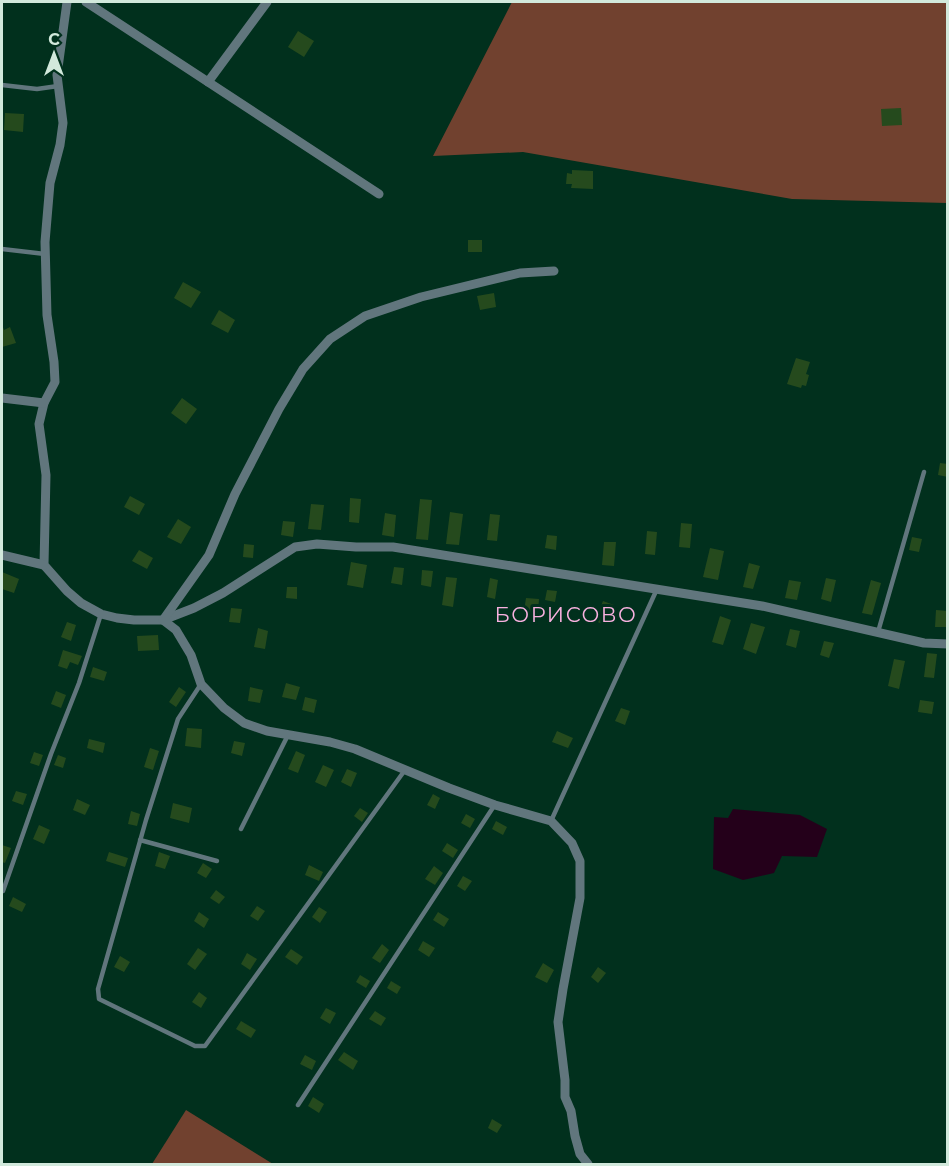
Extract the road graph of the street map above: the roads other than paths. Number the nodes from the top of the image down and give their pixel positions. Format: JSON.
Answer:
{"nodes":[{"id":1,"x":68,"y":2,"type":"edge"},
{"id":2,"x":86,"y":2,"type":"edge"},
{"id":3,"x":267,"y":2,"type":"edge"},
{"id":4,"x":208,"y":82,"type":"junction"},
{"id":5,"x":2,"y":85,"type":"edge"},
{"id":6,"x":58,"y":86,"type":"junction"},
{"id":7,"x":379,"y":194,"type":"dead end"},
{"id":8,"x":2,"y":249,"type":"edge"},
{"id":9,"x":45,"y":254,"type":"junction"},
{"id":10,"x":554,"y":272,"type":"dead end"},
{"id":11,"x":2,"y":398,"type":"edge"},
{"id":12,"x":44,"y":403,"type":"junction"},
{"id":13,"x":924,"y":472,"type":"dead end"},
{"id":14,"x":2,"y":555,"type":"edge"},
{"id":15,"x":44,"y":565,"type":"junction"},
{"id":16,"x":657,"y":589,"type":"junction"},
{"id":17,"x":101,"y":614,"type":"junction"},
{"id":18,"x":163,"y":620,"type":"junction"},
{"id":19,"x":878,"y":632,"type":"junction"},
{"id":20,"x":948,"y":644,"type":"edge"},
{"id":21,"x":201,"y":684,"type":"junction"},
{"id":22,"x":288,"y":735,"type":"junction"},
{"id":23,"x":405,"y":770,"type":"junction"},
{"id":24,"x":495,"y":805,"type":"junction"},
{"id":25,"x":551,"y":821,"type":"junction"},
{"id":26,"x":242,"y":829,"type":"dead end"},
{"id":27,"x":140,"y":840,"type":"junction"},
{"id":28,"x":217,"y":861,"type":"dead end"},
{"id":29,"x":3,"y":891,"type":"dead end"},
{"id":30,"x":298,"y":1105,"type":"dead end"},
{"id":31,"x":588,"y":1164,"type":"edge"}],
"edges":[{"from":1,"to":6,"type":"street"},
{"from":2,"to":4,"type":"street"},
{"from":3,"to":4,"type":"street"},
{"from":4,"to":7,"type":"street"},
{"from":5,"to":6,"type":"lane"},
{"from":6,"to":9,"type":"street"},
{"from":8,"to":9,"type":"lane"},
{"from":9,"to":12,"type":"street"},
{"from":10,"to":18,"type":"street"},
{"from":11,"to":12,"type":"street"},
{"from":12,"to":15,"type":"street"},
{"from":13,"to":19,"type":"lane"},
{"from":14,"to":15,"type":"street"},
{"from":15,"to":17,"type":"street"},
{"from":16,"to":18,"type":"street"},
{"from":16,"to":19,"type":"street"},
{"from":16,"to":25,"type":"lane"},
{"from":17,"to":18,"type":"street"},
{"from":17,"to":29,"type":"lane"},
{"from":18,"to":21,"type":"street"},
{"from":19,"to":20,"type":"street"},
{"from":21,"to":22,"type":"street"},
{"from":21,"to":27,"type":"lane"},
{"from":22,"to":23,"type":"street"},
{"from":22,"to":26,"type":"lane"},
{"from":23,"to":24,"type":"street"},
{"from":23,"to":27,"type":"lane"},
{"from":24,"to":25,"type":"street"},
{"from":24,"to":30,"type":"lane"},
{"from":25,"to":31,"type":"street"},
{"from":27,"to":28,"type":"lane"}]}
